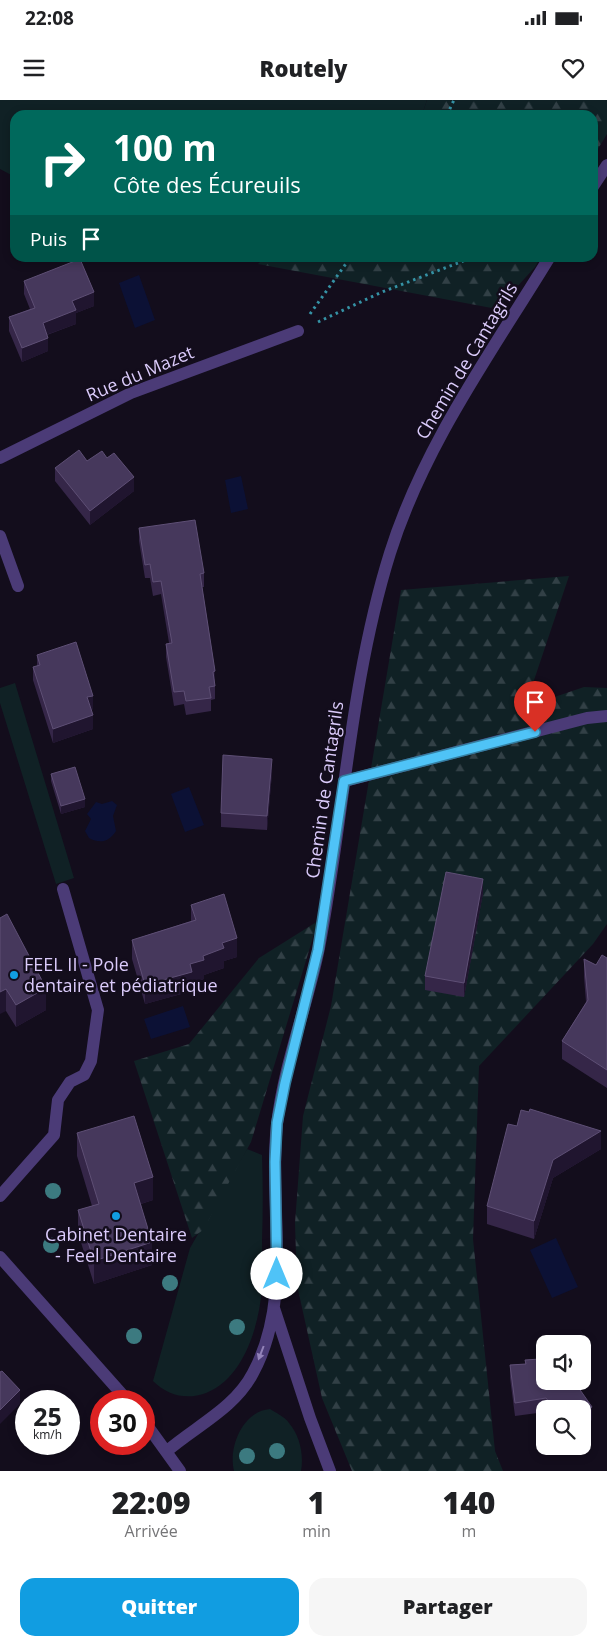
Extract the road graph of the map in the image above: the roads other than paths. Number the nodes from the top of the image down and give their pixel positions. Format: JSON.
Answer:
{"nodes":[{"id":1,"x":607,"y":165,"type":"edge"},
{"id":2,"x":598,"y":179,"type":"edge"},
{"id":3,"x":546,"y":262,"type":"edge"},
{"id":4,"x":298,"y":331,"type":"road end"},
{"id":5,"x":0,"y":458,"type":"edge"},
{"id":6,"x":0,"y":536,"type":"edge"},
{"id":7,"x":18,"y":586,"type":"dead end"},
{"id":8,"x":607,"y":716,"type":"edge"},
{"id":9,"x":344,"y":781,"type":"junction"},
{"id":10,"x":63,"y":889,"type":"dead end"},
{"id":11,"x":0,"y":1196,"type":"edge"},
{"id":12,"x":0,"y":1258,"type":"edge"},
{"id":13,"x":273,"y":1306,"type":"junction"},
{"id":14,"x":118,"y":1390,"type":"edge"},
{"id":15,"x":155,"y":1435,"type":"edge"},
{"id":16,"x":167,"y":1451,"type":"junction"},
{"id":17,"x":180,"y":1471,"type":"edge"},
{"id":18,"x":330,"y":1471,"type":"edge"}],
"edges":[{"from":1,"to":2,"type":"street"},
{"from":3,"to":9,"type":"street","name":"Chemin de Cantagrils"},
{"from":4,"to":5,"type":"street","name":"Rue du Mazet"},
{"from":6,"to":7,"type":"street"},
{"from":8,"to":9,"type":"street"},
{"from":9,"to":13,"type":"street","name":"Chemin de Cantagrils"},
{"from":10,"to":11,"type":"street"},
{"from":12,"to":14,"type":"street"},
{"from":13,"to":16,"type":"street","one_way":true},
{"from":13,"to":18,"type":"street","name":"Chemin de Cantagrils"},
{"from":15,"to":16,"type":"street"},
{"from":16,"to":17,"type":"street"}]}
